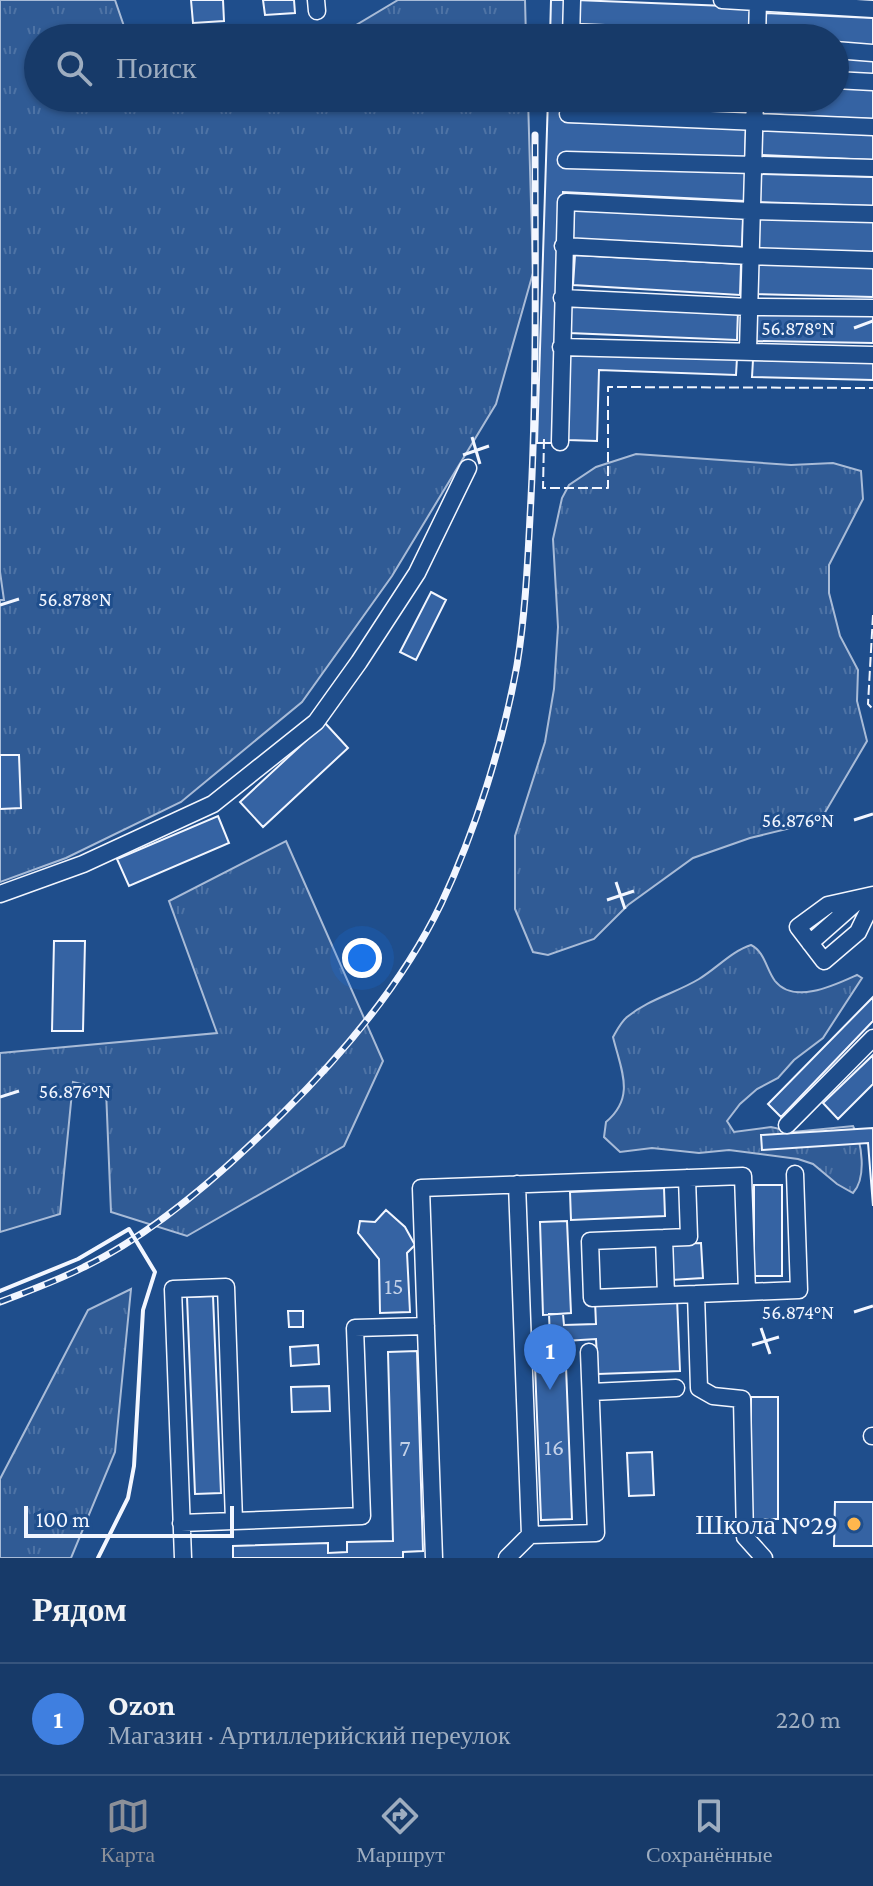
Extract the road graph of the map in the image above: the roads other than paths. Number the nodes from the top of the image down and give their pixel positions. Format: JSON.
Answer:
{"nodes":[{"id":1,"x":572,"y":0,"type":"edge"},
{"id":2,"x":722,"y":0,"type":"edge"},
{"id":3,"x":758,"y":1,"type":"edge"},
{"id":4,"x":873,"y":9,"type":"edge"},
{"id":5,"x":571,"y":24,"type":"edge"},
{"id":6,"x":757,"y":24,"type":"edge"},
{"id":7,"x":849,"y":51,"type":"edge"},
{"id":8,"x":873,"y":53,"type":"edge"},
{"id":9,"x":849,"y":81,"type":"edge"},
{"id":10,"x":873,"y":82,"type":"edge"},
{"id":11,"x":754,"y":112,"type":"edge"},
{"id":12,"x":568,"y":114,"type":"dead end"},
{"id":13,"x":754,"y":121,"type":"junction"},
{"id":14,"x":873,"y":127,"type":"edge"},
{"id":15,"x":566,"y":160,"type":"dead end"},
{"id":16,"x":753,"y":167,"type":"junction"},
{"id":17,"x":873,"y":168,"type":"edge"},
{"id":18,"x":752,"y":211,"type":"junction"},
{"id":19,"x":873,"y":214,"type":"edge"},
{"id":20,"x":563,"y":246,"type":"junction"},
{"id":21,"x":750,"y":256,"type":"junction"},
{"id":22,"x":873,"y":260,"type":"edge"},
{"id":23,"x":562,"y":298,"type":"junction"},
{"id":24,"x":749,"y":307,"type":"junction"},
{"id":25,"x":873,"y":308,"type":"edge"},
{"id":26,"x":561,"y":347,"type":"junction"},
{"id":27,"x":748,"y":350,"type":"junction"},
{"id":28,"x":873,"y":355,"type":"edge"},
{"id":29,"x":560,"y":442,"type":"dead end"},
{"id":30,"x":468,"y":468,"type":"dead end"},
{"id":31,"x":0,"y":894,"type":"edge"},
{"id":32,"x":870,"y":898,"type":"edge"},
{"id":33,"x":873,"y":1038,"type":"edge"},
{"id":34,"x":787,"y":1125,"type":"dead end"},
{"id":35,"x":795,"y":1174,"type":"dead end"},
{"id":36,"x":687,"y":1178,"type":"junction"},
{"id":37,"x":517,"y":1184,"type":"junction"},
{"id":38,"x":664,"y":1238,"type":"junction"},
{"id":39,"x":747,"y":1292,"type":"junction"},
{"id":40,"x":696,"y":1294,"type":"junction"},
{"id":41,"x":666,"y":1295,"type":"junction"},
{"id":42,"x":426,"y":1326,"type":"junction"},
{"id":43,"x":589,"y":1352,"type":"dead end"},
{"id":44,"x":676,"y":1388,"type":"dead end"},
{"id":45,"x":591,"y":1392,"type":"junction"},
{"id":46,"x":234,"y":1521,"type":"junction"},
{"id":47,"x":181,"y":1523,"type":"junction"},
{"id":48,"x":530,"y":1535,"type":"junction"},
{"id":49,"x":183,"y":1558,"type":"edge"},
{"id":50,"x":434,"y":1558,"type":"edge"},
{"id":51,"x":507,"y":1558,"type":"edge"},
{"id":52,"x":764,"y":1558,"type":"edge"}],
"edges":[{"from":1,"to":5,"type":"street"},
{"from":2,"to":3,"type":"street"},
{"from":3,"to":4,"type":"street"},
{"from":3,"to":6,"type":"street"},
{"from":7,"to":8,"type":"street"},
{"from":9,"to":10,"type":"street"},
{"from":11,"to":13,"type":"street"},
{"from":12,"to":13,"type":"street"},
{"from":13,"to":14,"type":"street"},
{"from":13,"to":16,"type":"street"},
{"from":15,"to":16,"type":"street"},
{"from":16,"to":17,"type":"street"},
{"from":16,"to":18,"type":"street"},
{"from":18,"to":19,"type":"street"},
{"from":18,"to":20,"type":"street"},
{"from":18,"to":21,"type":"street"},
{"from":20,"to":21,"type":"street"},
{"from":20,"to":23,"type":"street"},
{"from":21,"to":22,"type":"street"},
{"from":21,"to":24,"type":"street"},
{"from":23,"to":24,"type":"street"},
{"from":23,"to":26,"type":"street"},
{"from":24,"to":25,"type":"street"},
{"from":24,"to":27,"type":"street"},
{"from":26,"to":27,"type":"street"},
{"from":26,"to":29,"type":"street"},
{"from":27,"to":28,"type":"street"},
{"from":30,"to":31,"type":"street"},
{"from":32,"to":32,"type":"street"},
{"from":33,"to":34,"type":"street"},
{"from":35,"to":39,"type":"street"},
{"from":36,"to":37,"type":"street"},
{"from":36,"to":38,"type":"street"},
{"from":36,"to":39,"type":"street"},
{"from":37,"to":42,"type":"street"},
{"from":37,"to":48,"type":"street"},
{"from":38,"to":41,"type":"street"},
{"from":38,"to":41,"type":"street"},
{"from":39,"to":40,"type":"street"},
{"from":40,"to":41,"type":"street"},
{"from":40,"to":52,"type":"street"},
{"from":42,"to":46,"type":"street"},
{"from":42,"to":50,"type":"street"},
{"from":43,"to":45,"type":"street"},
{"from":44,"to":45,"type":"street"},
{"from":45,"to":48,"type":"street"},
{"from":46,"to":47,"type":"street"},
{"from":46,"to":47,"type":"street"},
{"from":47,"to":49,"type":"street"},
{"from":48,"to":51,"type":"street"}]}
